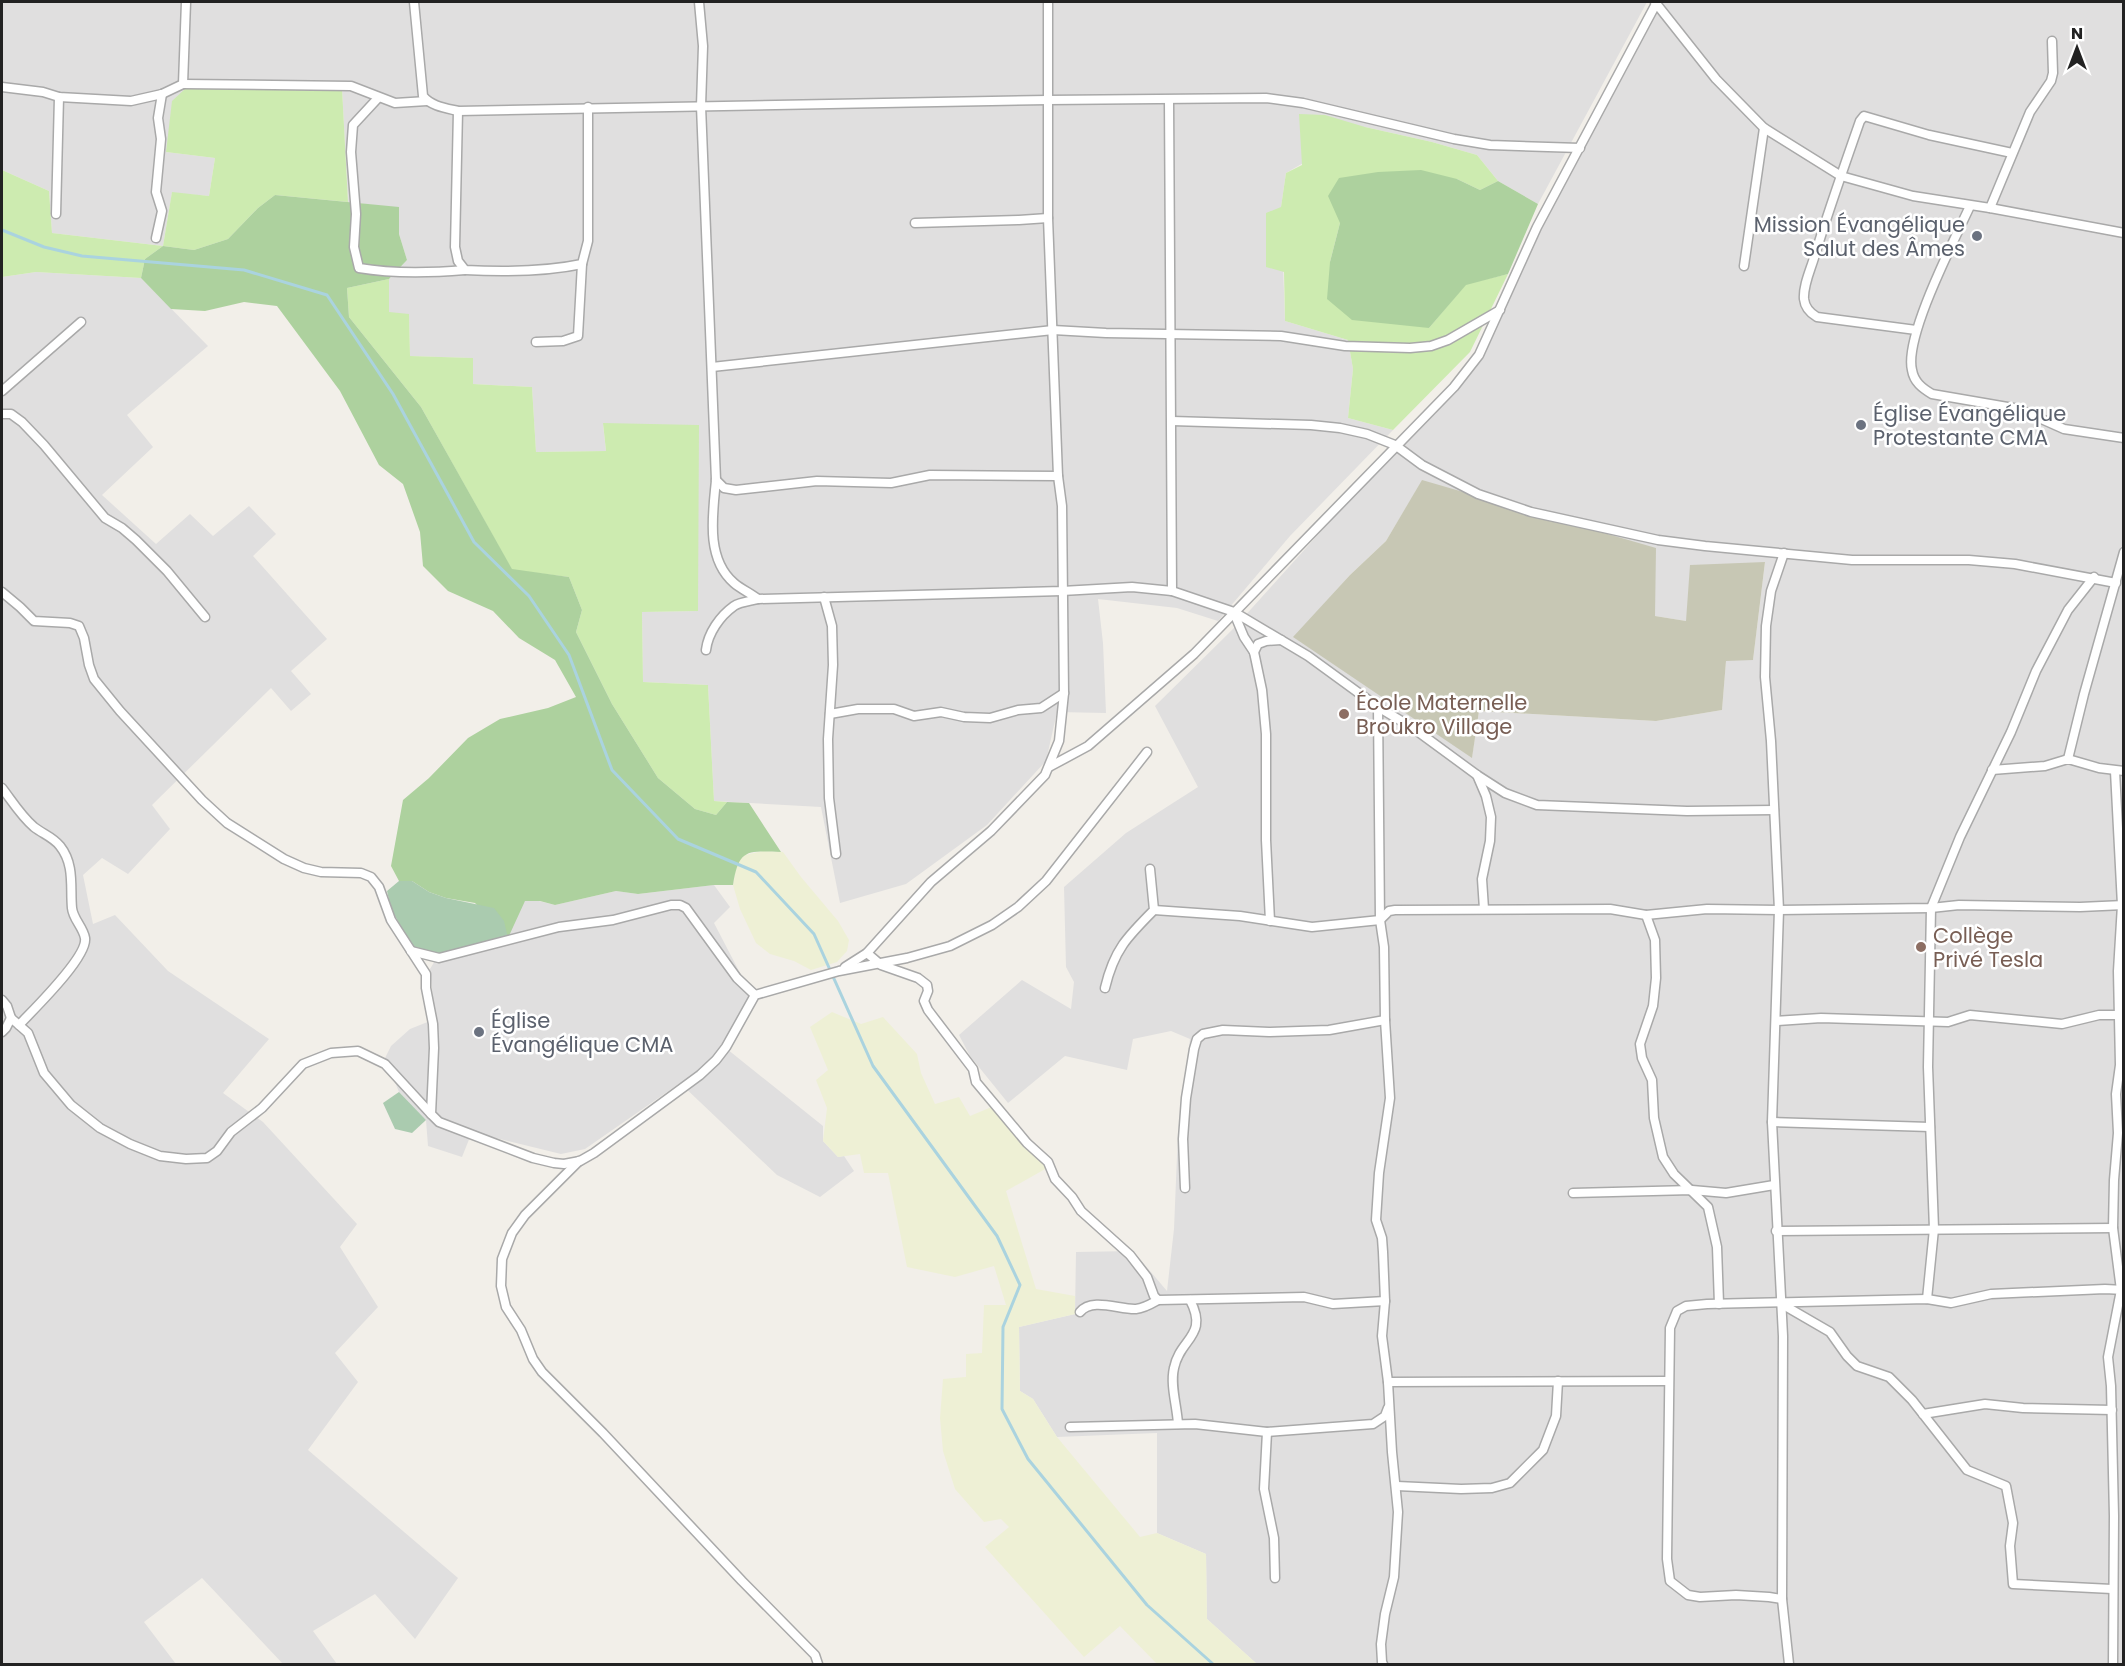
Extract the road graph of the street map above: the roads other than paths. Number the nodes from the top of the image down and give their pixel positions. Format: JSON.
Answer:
{"nodes":[{"id":1,"x":186,"y":2,"type":"edge"},
{"id":2,"x":414,"y":2,"type":"edge"},
{"id":3,"x":699,"y":2,"type":"edge"},
{"id":4,"x":1048,"y":2,"type":"edge"},
{"id":5,"x":1656,"y":2,"type":"edge"},
{"id":6,"x":2052,"y":41,"type":"dead end"},
{"id":7,"x":183,"y":84,"type":"junction"},
{"id":8,"x":2,"y":87,"type":"edge"},
{"id":9,"x":162,"y":94,"type":"junction"},
{"id":10,"x":59,"y":97,"type":"junction"},
{"id":11,"x":378,"y":98,"type":"junction"},
{"id":12,"x":1048,"y":100,"type":"junction"},
{"id":13,"x":1169,"y":100,"type":"junction"},
{"id":14,"x":427,"y":101,"type":"junction"},
{"id":15,"x":701,"y":106,"type":"junction"},
{"id":16,"x":588,"y":107,"type":"junction"},
{"id":17,"x":458,"y":111,"type":"junction"},
{"id":18,"x":1764,"y":128,"type":"junction"},
{"id":19,"x":1580,"y":148,"type":"junction"},
{"id":20,"x":2012,"y":153,"type":"junction"},
{"id":21,"x":1841,"y":176,"type":"junction"},
{"id":22,"x":1970,"y":206,"type":"junction"},
{"id":23,"x":1990,"y":208,"type":"junction"},
{"id":24,"x":56,"y":214,"type":"dead end"},
{"id":25,"x":1048,"y":218,"type":"junction"},
{"id":26,"x":915,"y":223,"type":"dead end"},
{"id":27,"x":2124,"y":232,"type":"edge"},
{"id":28,"x":156,"y":238,"type":"dead end"},
{"id":29,"x":582,"y":264,"type":"junction"},
{"id":30,"x":1744,"y":266,"type":"dead end"},
{"id":31,"x":465,"y":270,"type":"junction"},
{"id":32,"x":1500,"y":310,"type":"junction"},
{"id":33,"x":81,"y":322,"type":"dead end"},
{"id":34,"x":1053,"y":330,"type":"junction"},
{"id":35,"x":1916,"y":330,"type":"junction"},
{"id":36,"x":1171,"y":334,"type":"junction"},
{"id":37,"x":536,"y":342,"type":"dead end"},
{"id":38,"x":712,"y":367,"type":"junction"},
{"id":39,"x":2,"y":391,"type":"edge"},
{"id":40,"x":2,"y":414,"type":"edge"},
{"id":41,"x":1172,"y":421,"type":"junction"},
{"id":42,"x":2124,"y":438,"type":"edge"},
{"id":43,"x":1395,"y":445,"type":"junction"},
{"id":44,"x":1058,"y":476,"type":"junction"},
{"id":45,"x":716,"y":480,"type":"junction"},
{"id":46,"x":2124,"y":552,"type":"edge"},
{"id":47,"x":1784,"y":553,"type":"junction"},
{"id":48,"x":2094,"y":577,"type":"junction"},
{"id":49,"x":2116,"y":582,"type":"junction"},
{"id":50,"x":1062,"y":591,"type":"junction"},
{"id":51,"x":1172,"y":591,"type":"junction"},
{"id":52,"x":2,"y":592,"type":"edge"},
{"id":53,"x":824,"y":597,"type":"junction"},
{"id":54,"x":758,"y":599,"type":"junction"},
{"id":55,"x":1234,"y":612,"type":"junction"},
{"id":56,"x":205,"y":617,"type":"dead end"},
{"id":57,"x":1281,"y":640,"type":"junction"},
{"id":58,"x":706,"y":650,"type":"dead end"},
{"id":59,"x":1254,"y":652,"type":"junction"},
{"id":60,"x":1064,"y":693,"type":"junction"},
{"id":61,"x":1378,"y":707,"type":"junction"},
{"id":62,"x":830,"y":714,"type":"junction"},
{"id":63,"x":1147,"y":752,"type":"dead end"},
{"id":64,"x":2068,"y":759,"type":"junction"},
{"id":65,"x":1048,"y":767,"type":"junction"},
{"id":66,"x":1992,"y":770,"type":"junction"},
{"id":67,"x":2119,"y":771,"type":"edge"},
{"id":68,"x":1477,"y":775,"type":"junction"},
{"id":69,"x":2,"y":788,"type":"edge"},
{"id":70,"x":1774,"y":810,"type":"junction"},
{"id":71,"x":836,"y":854,"type":"dead end"},
{"id":72,"x":1150,"y":869,"type":"dead end"},
{"id":73,"x":2123,"y":905,"type":"edge"},
{"id":74,"x":1931,"y":908,"type":"junction"},
{"id":75,"x":1484,"y":909,"type":"junction"},
{"id":76,"x":1154,"y":910,"type":"junction"},
{"id":77,"x":1779,"y":910,"type":"junction"},
{"id":78,"x":1646,"y":915,"type":"junction"},
{"id":79,"x":1380,"y":920,"type":"junction"},
{"id":80,"x":1270,"y":921,"type":"junction"},
{"id":81,"x":411,"y":951,"type":"junction"},
{"id":82,"x":867,"y":953,"type":"junction"},
{"id":83,"x":881,"y":965,"type":"junction"},
{"id":84,"x":838,"y":971,"type":"junction"},
{"id":85,"x":1105,"y":988,"type":"dead end"},
{"id":86,"x":755,"y":995,"type":"junction"},
{"id":87,"x":2,"y":1000,"type":"edge"},
{"id":88,"x":2119,"y":1015,"type":"junction"},
{"id":89,"x":11,"y":1018,"type":"junction"},
{"id":90,"x":1385,"y":1020,"type":"junction"},
{"id":91,"x":1930,"y":1020,"type":"junction"},
{"id":92,"x":1776,"y":1022,"type":"junction"},
{"id":93,"x":19,"y":1025,"type":"junction"},
{"id":94,"x":2,"y":1032,"type":"edge"},
{"id":95,"x":431,"y":1114,"type":"junction"},
{"id":96,"x":1772,"y":1122,"type":"junction"},
{"id":97,"x":1930,"y":1127,"type":"junction"},
{"id":98,"x":580,"y":1161,"type":"junction"},
{"id":99,"x":1774,"y":1185,"type":"junction"},
{"id":100,"x":1185,"y":1188,"type":"dead end"},
{"id":101,"x":1692,"y":1190,"type":"junction"},
{"id":102,"x":1572,"y":1192,"type":"dead end"},
{"id":103,"x":2113,"y":1228,"type":"junction"},
{"id":104,"x":1934,"y":1229,"type":"junction"},
{"id":105,"x":1776,"y":1231,"type":"junction"},
{"id":106,"x":2122,"y":1290,"type":"edge"},
{"id":107,"x":1927,"y":1299,"type":"junction"},
{"id":108,"x":1158,"y":1300,"type":"junction"},
{"id":109,"x":1190,"y":1300,"type":"junction"},
{"id":110,"x":1385,"y":1302,"type":"junction"},
{"id":111,"x":1780,"y":1302,"type":"junction"},
{"id":112,"x":1719,"y":1304,"type":"junction"},
{"id":113,"x":1080,"y":1312,"type":"dead end"},
{"id":114,"x":1668,"y":1381,"type":"junction"},
{"id":115,"x":1388,"y":1382,"type":"junction"},
{"id":116,"x":1558,"y":1382,"type":"junction"},
{"id":117,"x":1390,"y":1402,"type":"junction"},
{"id":118,"x":2112,"y":1410,"type":"junction"},
{"id":119,"x":1923,"y":1414,"type":"junction"},
{"id":120,"x":1178,"y":1424,"type":"junction"},
{"id":121,"x":1070,"y":1427,"type":"dead end"},
{"id":122,"x":1267,"y":1431,"type":"junction"},
{"id":123,"x":1397,"y":1486,"type":"junction"},
{"id":124,"x":2114,"y":1516,"type":"junction"},
{"id":125,"x":2124,"y":1522,"type":"edge"},
{"id":126,"x":1275,"y":1578,"type":"dead end"},
{"id":127,"x":2112,"y":1589,"type":"junction"},
{"id":128,"x":1782,"y":1599,"type":"junction"},
{"id":129,"x":818,"y":1665,"type":"edge"},
{"id":130,"x":1383,"y":1665,"type":"edge"},
{"id":131,"x":1788,"y":1665,"type":"edge"},
{"id":132,"x":2113,"y":1665,"type":"edge"}],
"edges":[{"from":1,"to":7,"type":"street"},
{"from":2,"to":14,"type":"street"},
{"from":3,"to":15,"type":"street"},
{"from":4,"to":12,"type":"street"},
{"from":5,"to":18,"type":"street"},
{"from":5,"to":19,"type":"street"},
{"from":6,"to":20,"type":"street"},
{"from":7,"to":9,"type":"street"},
{"from":7,"to":11,"type":"street"},
{"from":8,"to":10,"type":"street"},
{"from":9,"to":10,"type":"street"},
{"from":9,"to":28,"type":"street"},
{"from":10,"to":24,"type":"street"},
{"from":11,"to":14,"type":"street"},
{"from":11,"to":31,"type":"street"},
{"from":12,"to":13,"type":"street"},
{"from":12,"to":15,"type":"street"},
{"from":12,"to":25,"type":"street"},
{"from":13,"to":19,"type":"street"},
{"from":13,"to":36,"type":"street"},
{"from":14,"to":17,"type":"street"},
{"from":15,"to":16,"type":"street"},
{"from":15,"to":38,"type":"street"},
{"from":16,"to":17,"type":"street"},
{"from":16,"to":29,"type":"street"},
{"from":17,"to":31,"type":"street"},
{"from":18,"to":21,"type":"street"},
{"from":18,"to":30,"type":"street"},
{"from":19,"to":32,"type":"street"},
{"from":20,"to":21,"type":"street"},
{"from":20,"to":23,"type":"street"},
{"from":21,"to":22,"type":"street"},
{"from":21,"to":35,"type":"street"},
{"from":22,"to":23,"type":"street"},
{"from":22,"to":35,"type":"street"},
{"from":23,"to":27,"type":"street"},
{"from":25,"to":26,"type":"street"},
{"from":25,"to":34,"type":"street"},
{"from":29,"to":31,"type":"street"},
{"from":29,"to":37,"type":"street"},
{"from":32,"to":36,"type":"street"},
{"from":32,"to":43,"type":"street"},
{"from":33,"to":39,"type":"street"},
{"from":34,"to":36,"type":"street"},
{"from":34,"to":38,"type":"street"},
{"from":34,"to":44,"type":"street"},
{"from":35,"to":42,"type":"street"},
{"from":36,"to":41,"type":"street"},
{"from":38,"to":45,"type":"street"},
{"from":40,"to":56,"type":"street"},
{"from":41,"to":43,"type":"street"},
{"from":41,"to":51,"type":"street"},
{"from":43,"to":47,"type":"street"},
{"from":43,"to":55,"type":"street"},
{"from":44,"to":45,"type":"street"},
{"from":44,"to":50,"type":"street"},
{"from":45,"to":54,"type":"street"},
{"from":46,"to":49,"type":"street"},
{"from":47,"to":48,"type":"street"},
{"from":47,"to":70,"type":"street"},
{"from":48,"to":49,"type":"street"},
{"from":48,"to":66,"type":"street"},
{"from":49,"to":64,"type":"street"},
{"from":50,"to":51,"type":"street"},
{"from":50,"to":53,"type":"street"},
{"from":50,"to":60,"type":"street"},
{"from":51,"to":55,"type":"street"},
{"from":52,"to":81,"type":"street"},
{"from":53,"to":54,"type":"street"},
{"from":53,"to":62,"type":"street"},
{"from":54,"to":58,"type":"street"},
{"from":55,"to":57,"type":"street"},
{"from":55,"to":59,"type":"street"},
{"from":55,"to":65,"type":"street"},
{"from":57,"to":59,"type":"street"},
{"from":57,"to":61,"type":"street"},
{"from":59,"to":80,"type":"street"},
{"from":60,"to":62,"type":"street"},
{"from":60,"to":65,"type":"street"},
{"from":61,"to":68,"type":"street"},
{"from":61,"to":79,"type":"street"},
{"from":62,"to":71,"type":"street"},
{"from":63,"to":83,"type":"street"},
{"from":64,"to":66,"type":"street"},
{"from":64,"to":67,"type":"street"},
{"from":65,"to":82,"type":"street"},
{"from":66,"to":74,"type":"street"},
{"from":67,"to":73,"type":"street"},
{"from":68,"to":70,"type":"street"},
{"from":68,"to":75,"type":"street"},
{"from":69,"to":93,"type":"street"},
{"from":70,"to":77,"type":"street"},
{"from":72,"to":76,"type":"street"},
{"from":73,"to":74,"type":"street"},
{"from":73,"to":88,"type":"street"},
{"from":74,"to":77,"type":"street"},
{"from":74,"to":91,"type":"street"},
{"from":75,"to":78,"type":"street"},
{"from":75,"to":79,"type":"street"},
{"from":76,"to":80,"type":"street"},
{"from":76,"to":85,"type":"street"},
{"from":77,"to":78,"type":"street"},
{"from":77,"to":92,"type":"street"},
{"from":78,"to":101,"type":"street"},
{"from":79,"to":80,"type":"street"},
{"from":79,"to":90,"type":"street"},
{"from":81,"to":86,"type":"street"},
{"from":81,"to":95,"type":"street"},
{"from":82,"to":83,"type":"street"},
{"from":82,"to":84,"type":"street"},
{"from":83,"to":84,"type":"street"},
{"from":83,"to":108,"type":"street"},
{"from":84,"to":86,"type":"street"},
{"from":86,"to":98,"type":"street"},
{"from":87,"to":89,"type":"street"},
{"from":88,"to":91,"type":"street"},
{"from":88,"to":103,"type":"street"},
{"from":89,"to":93,"type":"street"},
{"from":89,"to":94,"type":"street"},
{"from":90,"to":100,"type":"street"},
{"from":90,"to":110,"type":"street"},
{"from":91,"to":92,"type":"street"},
{"from":91,"to":97,"type":"street"},
{"from":92,"to":96,"type":"street"},
{"from":93,"to":95,"type":"street"},
{"from":95,"to":98,"type":"street"},
{"from":96,"to":97,"type":"street"},
{"from":96,"to":99,"type":"street"},
{"from":97,"to":104,"type":"street"},
{"from":98,"to":129,"type":"street"},
{"from":99,"to":101,"type":"street"},
{"from":99,"to":105,"type":"street"},
{"from":101,"to":102,"type":"street"},
{"from":101,"to":112,"type":"street"},
{"from":103,"to":104,"type":"street"},
{"from":103,"to":106,"type":"street"},
{"from":104,"to":105,"type":"street"},
{"from":104,"to":107,"type":"street"},
{"from":105,"to":111,"type":"street"},
{"from":106,"to":107,"type":"street"},
{"from":106,"to":118,"type":"street"},
{"from":107,"to":111,"type":"street"},
{"from":108,"to":109,"type":"street"},
{"from":108,"to":113,"type":"street"},
{"from":109,"to":110,"type":"street"},
{"from":109,"to":120,"type":"street"},
{"from":110,"to":115,"type":"street"},
{"from":111,"to":112,"type":"street"},
{"from":111,"to":119,"type":"street"},
{"from":111,"to":128,"type":"street"},
{"from":112,"to":114,"type":"street"},
{"from":114,"to":116,"type":"street"},
{"from":114,"to":128,"type":"street"},
{"from":115,"to":116,"type":"street"},
{"from":115,"to":117,"type":"street"},
{"from":116,"to":123,"type":"street"},
{"from":117,"to":122,"type":"street"},
{"from":117,"to":123,"type":"street"},
{"from":118,"to":119,"type":"street"},
{"from":118,"to":124,"type":"street"},
{"from":119,"to":127,"type":"street"},
{"from":120,"to":121,"type":"street"},
{"from":120,"to":122,"type":"street"},
{"from":122,"to":126,"type":"street"},
{"from":123,"to":130,"type":"street"},
{"from":124,"to":125,"type":"street"},
{"from":124,"to":127,"type":"street"},
{"from":127,"to":132,"type":"street"},
{"from":128,"to":131,"type":"street"}]}
